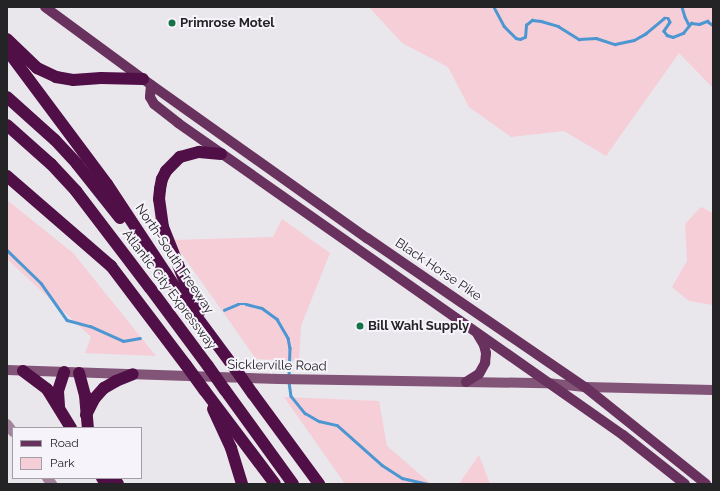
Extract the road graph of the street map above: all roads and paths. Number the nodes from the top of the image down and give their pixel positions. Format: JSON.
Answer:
{"nodes":[{"id":1,"x":44,"y":7,"type":"edge"},
{"id":2,"x":7,"y":39,"type":"edge"},
{"id":3,"x":7,"y":50,"type":"edge"},
{"id":4,"x":147,"y":82,"type":"junction"},
{"id":5,"x":7,"y":97,"type":"edge"},
{"id":6,"x":7,"y":125,"type":"edge"},
{"id":7,"x":221,"y":154,"type":"junction"},
{"id":8,"x":268,"y":167,"type":"junction"},
{"id":9,"x":7,"y":176,"type":"edge"},
{"id":10,"x":258,"y":179,"type":"junction"},
{"id":11,"x":7,"y":187,"type":"edge"},
{"id":12,"x":54,"y":215,"type":"junction"},
{"id":13,"x":367,"y":238,"type":"junction"},
{"id":14,"x":358,"y":250,"type":"junction"},
{"id":15,"x":179,"y":293,"type":"junction"},
{"id":16,"x":475,"y":332,"type":"junction"},
{"id":17,"x":7,"y":370,"type":"edge"},
{"id":18,"x":236,"y":370,"type":"junction"},
{"id":19,"x":23,"y":371,"type":"junction"},
{"id":20,"x":64,"y":372,"type":"junction"},
{"id":21,"x":80,"y":373,"type":"junction"},
{"id":22,"x":133,"y":374,"type":"junction"},
{"id":23,"x":466,"y":382,"type":"junction"},
{"id":24,"x":547,"y":383,"type":"junction"},
{"id":25,"x":585,"y":387,"type":"junction"},
{"id":26,"x":713,"y":390,"type":"edge"},
{"id":27,"x":205,"y":391,"type":"junction"},
{"id":28,"x":59,"y":407,"type":"junction"},
{"id":29,"x":86,"y":415,"type":"junction"},
{"id":30,"x":70,"y":427,"type":"edge"},
{"id":31,"x":88,"y":427,"type":"edge"},
{"id":32,"x":242,"y":484,"type":"edge"},
{"id":33,"x":275,"y":484,"type":"edge"},
{"id":34,"x":294,"y":484,"type":"edge"},
{"id":35,"x":318,"y":484,"type":"edge"},
{"id":36,"x":685,"y":484,"type":"edge"},
{"id":37,"x":706,"y":484,"type":"edge"}],
"edges":[{"from":1,"to":4,"type":"main road","name":"Black Horse Pike"},
{"from":2,"to":4,"type":"highway"},
{"from":3,"to":15,"type":"highway","name":"North-South Freeway"},
{"from":4,"to":7,"type":"main road"},
{"from":4,"to":8,"type":"main road","name":"Black Horse Pike"},
{"from":5,"to":15,"type":"highway","name":"Atlantic City Expressway"},
{"from":6,"to":34,"type":"highway","name":"Atlantic City Expressway","bridge":true},
{"from":7,"to":10,"type":"main road"},
{"from":7,"to":18,"type":"highway"},
{"from":8,"to":10,"type":"main road"},
{"from":8,"to":13,"type":"main road","name":"Black Horse Pike"},
{"from":9,"to":12,"type":"highway"},
{"from":10,"to":14,"type":"main road"},
{"from":11,"to":12,"type":"highway"},
{"from":12,"to":27,"type":"highway","bridge":true},
{"from":13,"to":14,"type":"main road"},
{"from":13,"to":25,"type":"main road","name":"Black Horse Pike"},
{"from":14,"to":16,"type":"main road"},
{"from":15,"to":18,"type":"highway","name":"North-South Freeway"},
{"from":16,"to":23,"type":"main road"},
{"from":16,"to":24,"type":"main road"},
{"from":17,"to":19,"type":"main road","name":"Sicklerville Road"},
{"from":18,"to":35,"type":"highway","name":"North-South Freeway","bridge":true},
{"from":19,"to":20,"type":"main road","name":"Sicklerville Road"},
{"from":19,"to":28,"type":"highway"},
{"from":20,"to":21,"type":"main road","name":"Sicklerville Road"},
{"from":20,"to":28,"type":"highway"},
{"from":21,"to":22,"type":"main road","name":"Sicklerville Road"},
{"from":21,"to":29,"type":"highway"},
{"from":22,"to":23,"type":"main road","name":"Sicklerville Road"},
{"from":22,"to":29,"type":"highway"},
{"from":23,"to":24,"type":"main road","name":"Sicklerville Road"},
{"from":24,"to":25,"type":"main road","name":"Sicklerville Road"},
{"from":24,"to":36,"type":"main road"},
{"from":25,"to":26,"type":"main road","name":"Sicklerville Road"},
{"from":25,"to":37,"type":"main road","name":"Black Horse Pike"},
{"from":27,"to":32,"type":"highway"},
{"from":27,"to":33,"type":"highway"},
{"from":28,"to":30,"type":"highway"},
{"from":29,"to":31,"type":"highway"}]}
